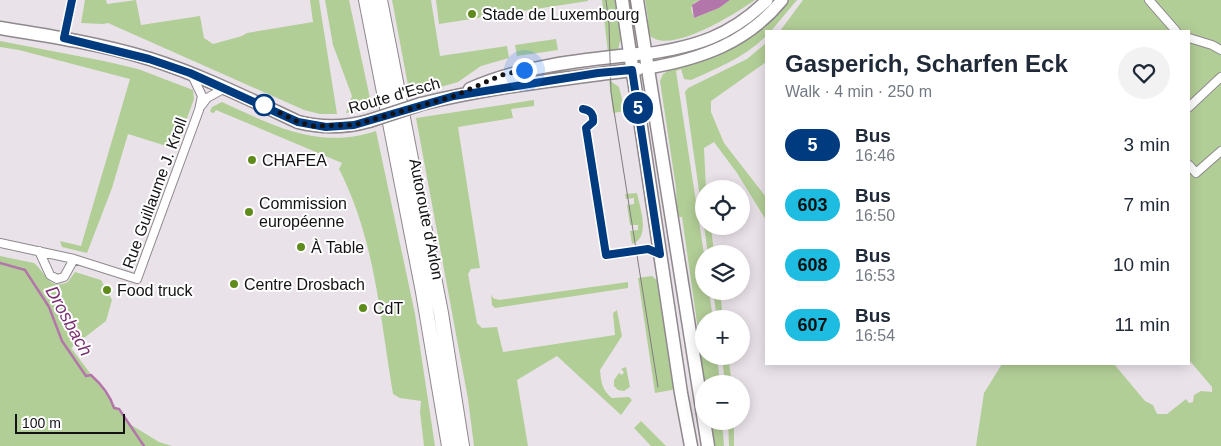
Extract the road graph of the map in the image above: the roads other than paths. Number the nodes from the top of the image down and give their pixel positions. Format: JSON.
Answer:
{"nodes":[{"id":1,"x":72,"y":0,"type":"edge"},
{"id":2,"x":366,"y":0,"type":"edge"},
{"id":3,"x":380,"y":0,"type":"edge"},
{"id":4,"x":622,"y":0,"type":"edge"},
{"id":5,"x":637,"y":0,"type":"edge"},
{"id":6,"x":767,"y":0,"type":"edge"},
{"id":7,"x":782,"y":0,"type":"edge"},
{"id":8,"x":1149,"y":0,"type":"edge"},
{"id":9,"x":0,"y":28,"type":"edge"},
{"id":10,"x":1175,"y":30,"type":"edge"},
{"id":11,"x":64,"y":38,"type":"junction"},
{"id":12,"x":1190,"y":38,"type":"edge"},
{"id":13,"x":1221,"y":50,"type":"edge"},
{"id":14,"x":645,"y":54,"type":"junction"},
{"id":15,"x":630,"y":55,"type":"junction"},
{"id":16,"x":648,"y":68,"type":"junction"},
{"id":17,"x":632,"y":70,"type":"junction"},
{"id":18,"x":190,"y":73,"type":"junction"},
{"id":19,"x":1221,"y":76,"type":"edge"},
{"id":20,"x":226,"y":87,"type":"junction"},
{"id":21,"x":454,"y":96,"type":"junction"},
{"id":22,"x":1190,"y":107,"type":"edge"},
{"id":23,"x":199,"y":110,"type":"junction"},
{"id":24,"x":1221,"y":151,"type":"edge"},
{"id":25,"x":1190,"y":166,"type":"edge"},
{"id":26,"x":0,"y":243,"type":"edge"},
{"id":27,"x":39,"y":250,"type":"junction"},
{"id":28,"x":74,"y":259,"type":"junction"},
{"id":29,"x":449,"y":446,"type":"edge"},
{"id":30,"x":462,"y":446,"type":"edge"},
{"id":31,"x":691,"y":446,"type":"edge"},
{"id":32,"x":708,"y":446,"type":"edge"}],
"edges":[{"from":1,"to":11,"type":"street"},
{"from":2,"to":29,"type":"highway","name":"Autoroute d'Arlon"},
{"from":3,"to":30,"type":"highway","name":"Autoroute d'Arlon"},
{"from":4,"to":15,"type":"main road"},
{"from":5,"to":14,"type":"main road"},
{"from":6,"to":14,"type":"main road"},
{"from":7,"to":16,"type":"main road"},
{"from":8,"to":10,"type":"street"},
{"from":9,"to":11,"type":"main road","name":"Route d'Esch"},
{"from":11,"to":18,"type":"main road","name":"Route d'Esch"},
{"from":12,"to":13,"type":"street"},
{"from":14,"to":15,"type":"main road","name":"Route d'Esch"},
{"from":14,"to":16,"type":"main road"},
{"from":15,"to":17,"type":"main road"},
{"from":15,"to":21,"type":"main road","name":"Route d'Esch"},
{"from":16,"to":17,"type":"main road","name":"Route d'Esch"},
{"from":16,"to":32,"type":"main road"},
{"from":17,"to":21,"type":"main road","name":"Route d'Esch"},
{"from":17,"to":31,"type":"main road"},
{"from":18,"to":20,"type":"main road","name":"Route d'Esch"},
{"from":18,"to":23,"type":"street","name":"Rue Guillaume J. Kroll"},
{"from":19,"to":22,"type":"street"},
{"from":20,"to":21,"type":"main road","name":"Route d'Esch","bridge":true},
{"from":20,"to":23,"type":"street","name":"Rue Guillaume J. Kroll"},
{"from":23,"to":28,"type":"street","name":"Rue Guillaume J. Kroll"},
{"from":24,"to":25,"type":"street"},
{"from":26,"to":27,"type":"street","name":"Rue Guillaume J. Kroll"},
{"from":27,"to":28,"type":"street","name":"Rue Guillaume J. Kroll"},
{"from":27,"to":28,"type":"street"}]}
